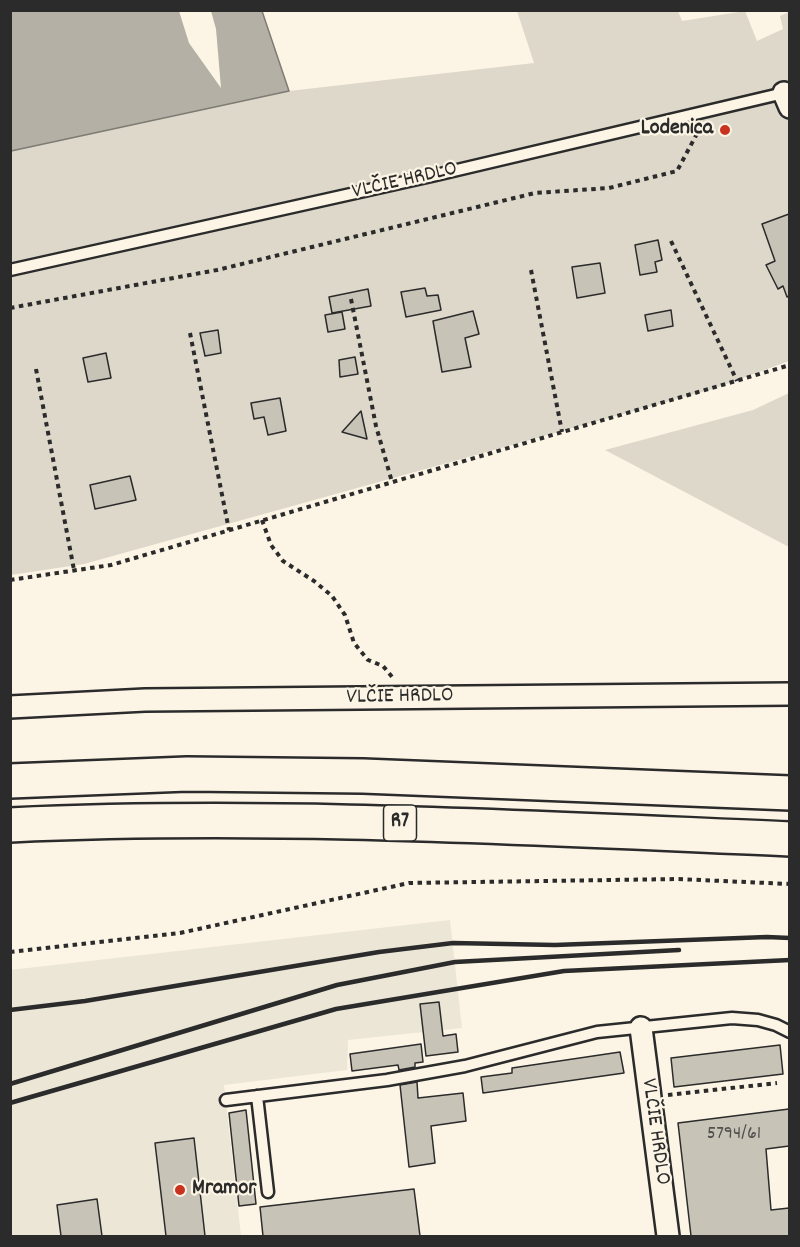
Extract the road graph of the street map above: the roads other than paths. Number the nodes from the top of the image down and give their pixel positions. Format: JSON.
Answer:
{"nodes":[{"id":1,"x":787,"y":100,"type":"edge"},
{"id":2,"x":10,"y":270,"type":"edge"},
{"id":3,"x":789,"y":694,"type":"edge"},
{"id":4,"x":10,"y":707,"type":"edge"},
{"id":5,"x":22,"y":781,"type":"edge"},
{"id":6,"x":789,"y":794,"type":"edge"},
{"id":7,"x":10,"y":825,"type":"edge"},
{"id":8,"x":789,"y":839,"type":"edge"},
{"id":9,"x":640,"y":1028,"type":"junction"},
{"id":10,"x":789,"y":1032,"type":"edge"},
{"id":11,"x":257,"y":1096,"type":"junction"},
{"id":12,"x":226,"y":1100,"type":"dead end"},
{"id":13,"x":268,"y":1192,"type":"dead end"},
{"id":14,"x":668,"y":1236,"type":"edge"}],
"edges":[{"from":1,"to":2,"type":"lane","name":"VLČIE HRDLO"},
{"from":3,"to":4,"type":"street","name":"VLČIE HRDLO"},
{"from":5,"to":6,"type":"highway","number":"R7"},
{"from":7,"to":8,"type":"highway","number":"R7"},
{"from":9,"to":10,"type":"lane"},
{"from":9,"to":11,"type":"lane"},
{"from":9,"to":14,"type":"street","name":"VLČIE HRDLO"},
{"from":11,"to":12,"type":"lane"},
{"from":11,"to":13,"type":"lane"}]}
